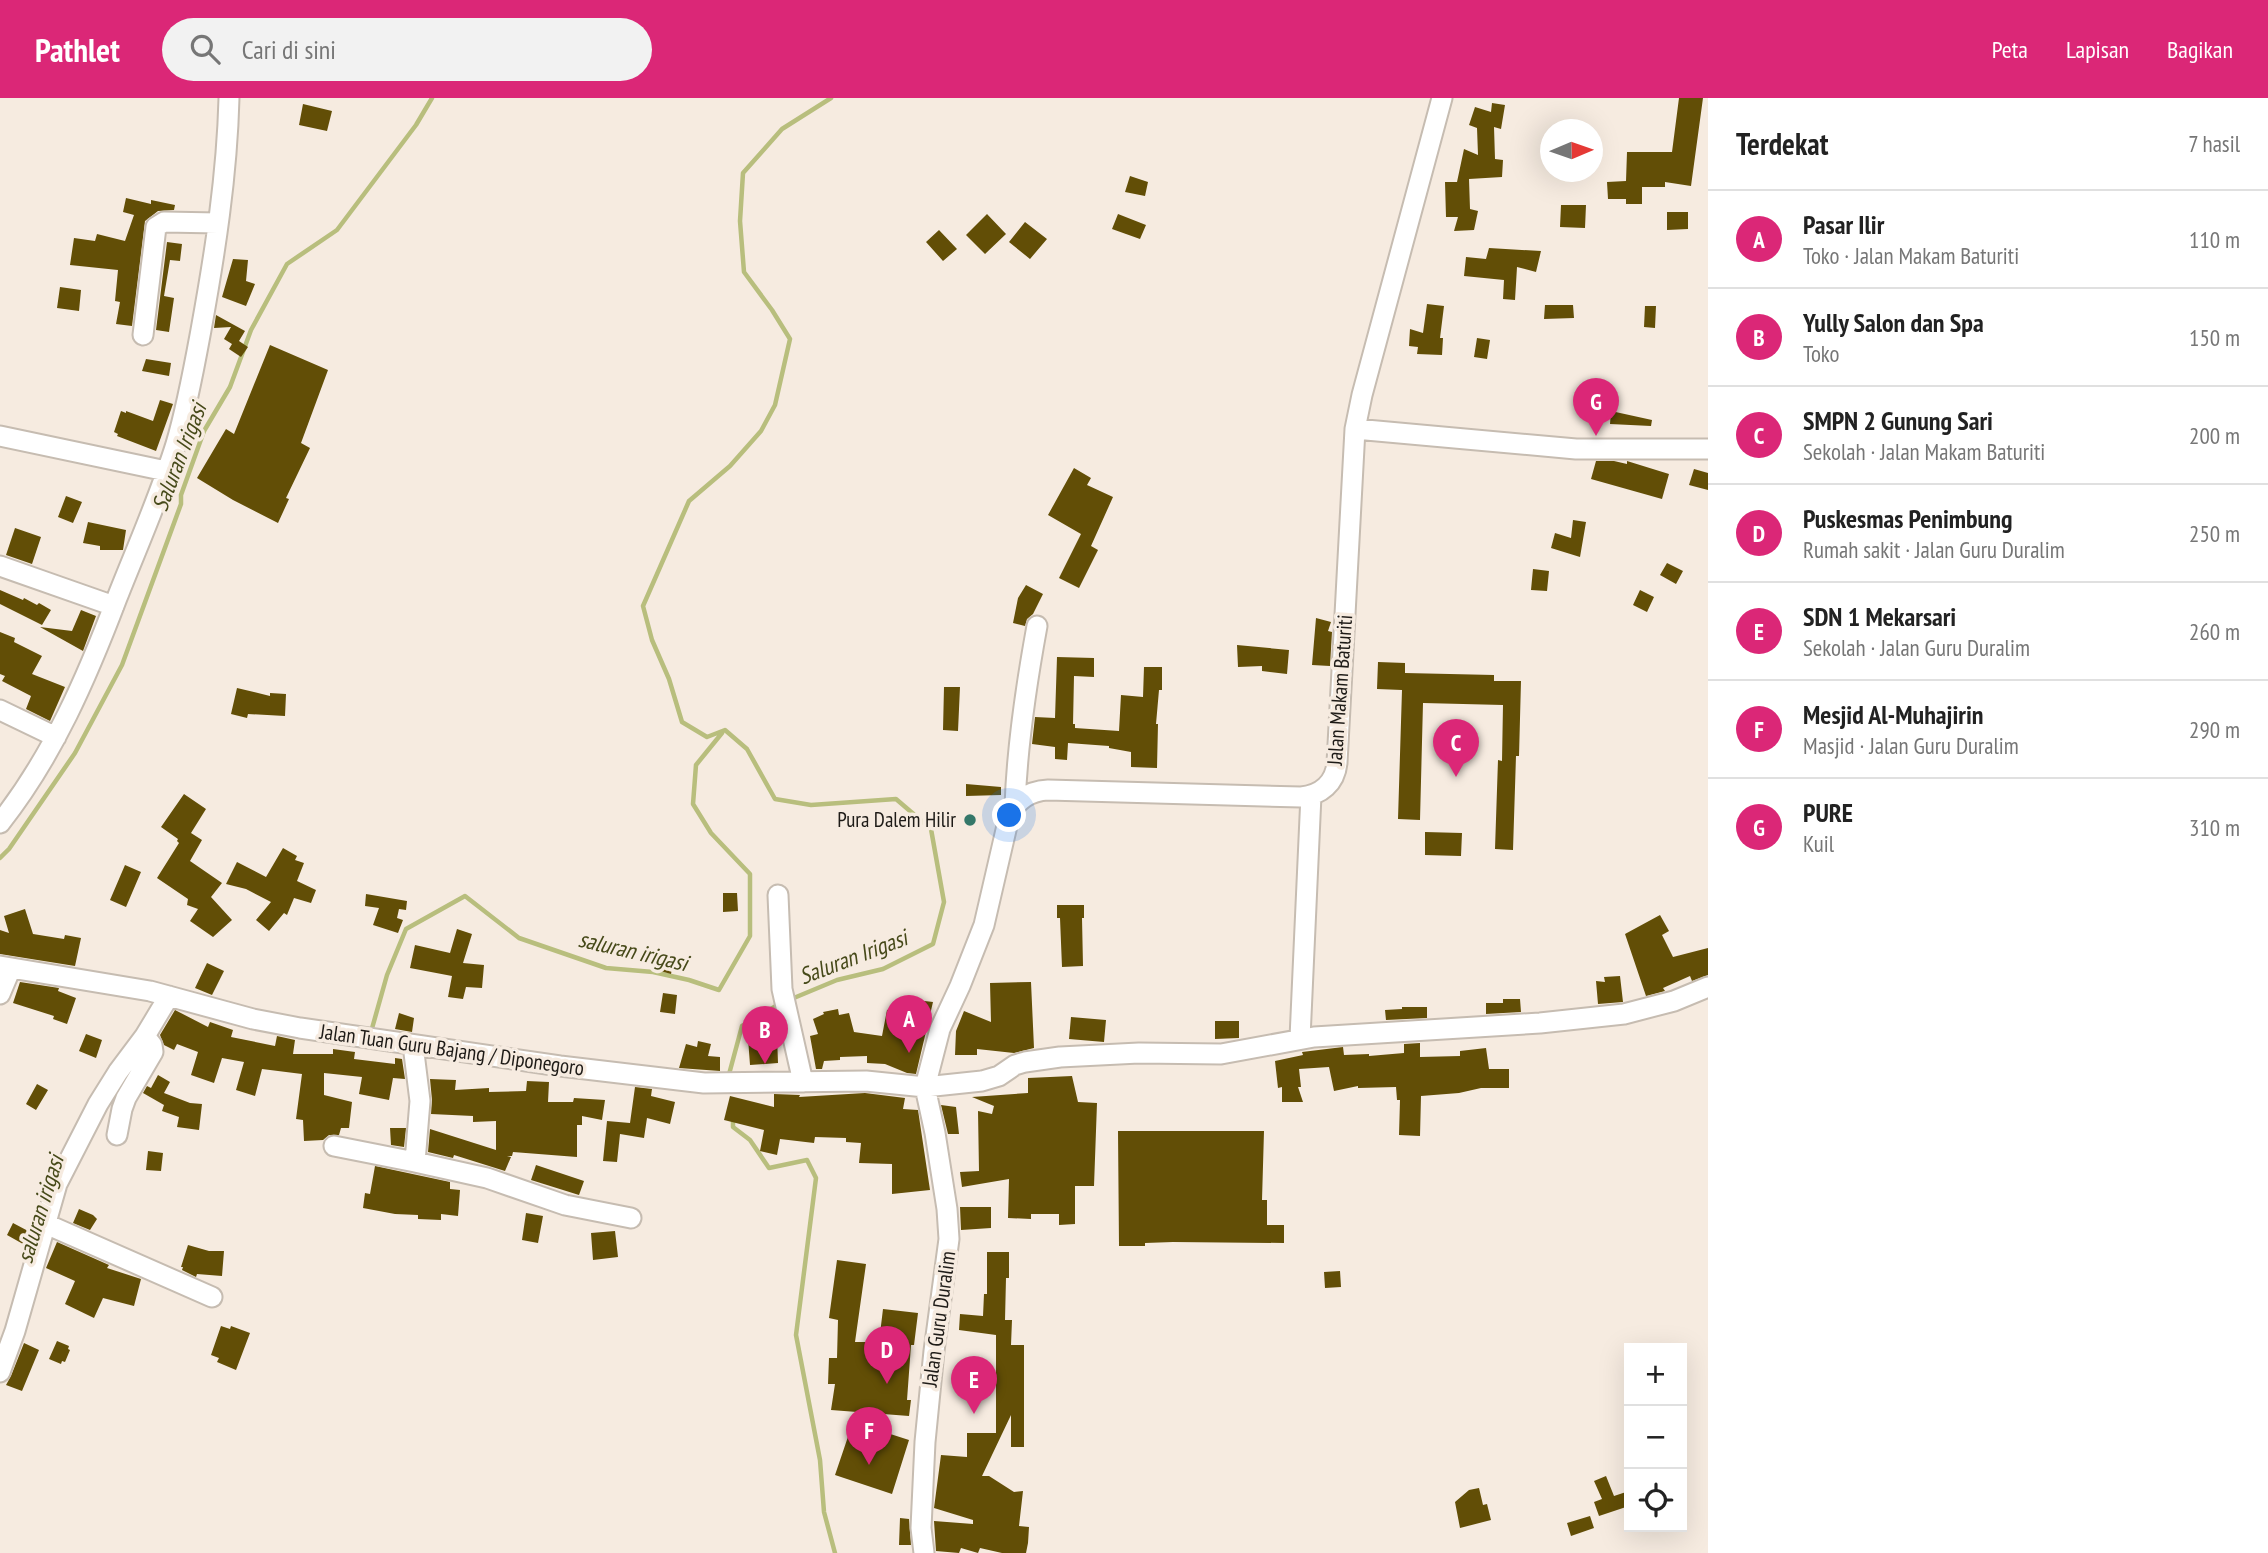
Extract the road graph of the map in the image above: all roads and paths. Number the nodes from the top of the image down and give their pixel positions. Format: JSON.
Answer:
{"nodes":[{"id":1,"x":229,"y":98,"type":"edge"},
{"id":2,"x":1442,"y":98,"type":"edge"},
{"id":3,"x":218,"y":223,"type":"junction"},
{"id":4,"x":143,"y":335,"type":"dead end"},
{"id":5,"x":1355,"y":429,"type":"junction"},
{"id":6,"x":0,"y":436,"type":"edge"},
{"id":7,"x":1708,"y":449,"type":"edge"},
{"id":8,"x":166,"y":471,"type":"junction"},
{"id":9,"x":0,"y":566,"type":"edge"},
{"id":10,"x":114,"y":606,"type":"junction"},
{"id":11,"x":1037,"y":626,"type":"dead end"},
{"id":12,"x":0,"y":710,"type":"edge"},
{"id":13,"x":56,"y":737,"type":"junction"},
{"id":14,"x":1311,"y":795,"type":"junction"},
{"id":15,"x":7,"y":801,"type":"edge"},
{"id":16,"x":1015,"y":806,"type":"junction"},
{"id":17,"x":0,"y":823,"type":"edge"},
{"id":18,"x":778,"y":895,"type":"dead end"},
{"id":19,"x":5,"y":967,"type":"edge"},
{"id":20,"x":1708,"y":987,"type":"edge"},
{"id":21,"x":0,"y":994,"type":"edge"},
{"id":22,"x":169,"y":996,"type":"junction"},
{"id":23,"x":145,"y":1036,"type":"junction"},
{"id":24,"x":1300,"y":1038,"type":"junction"},
{"id":25,"x":413,"y":1045,"type":"junction"},
{"id":26,"x":803,"y":1082,"type":"junction"},
{"id":27,"x":918,"y":1087,"type":"junction"},
{"id":28,"x":117,"y":1135,"type":"dead end"},
{"id":29,"x":334,"y":1146,"type":"dead end"},
{"id":30,"x":415,"y":1162,"type":"junction"},
{"id":31,"x":631,"y":1218,"type":"dead end"},
{"id":32,"x":46,"y":1224,"type":"junction"},
{"id":33,"x":212,"y":1297,"type":"dead end"},
{"id":34,"x":0,"y":1372,"type":"edge"},
{"id":35,"x":924,"y":1553,"type":"edge"}],
"edges":[{"from":1,"to":3,"type":"street"},
{"from":2,"to":5,"type":"street","name":"Jalan Makam Baturiti"},
{"from":3,"to":4,"type":"street"},
{"from":3,"to":8,"type":"street"},
{"from":5,"to":7,"type":"street"},
{"from":5,"to":14,"type":"street","name":"Jalan Makam Baturiti"},
{"from":6,"to":8,"type":"street"},
{"from":8,"to":10,"type":"street"},
{"from":9,"to":10,"type":"street"},
{"from":10,"to":13,"type":"street"},
{"from":11,"to":16,"type":"street"},
{"from":12,"to":13,"type":"street"},
{"from":13,"to":15,"type":"street"},
{"from":14,"to":16,"type":"street"},
{"from":14,"to":24,"type":"street"},
{"from":15,"to":17,"type":"street"},
{"from":16,"to":27,"type":"street"},
{"from":18,"to":26,"type":"street"},
{"from":19,"to":21,"type":"street"},
{"from":19,"to":22,"type":"street","name":"Jalan Tuan Guru Bajang / Diponegoro"},
{"from":20,"to":24,"type":"street","name":"Jalan Tuan Guru Bajang / Diponegoro"},
{"from":22,"to":23,"type":"street"},
{"from":22,"to":25,"type":"street","name":"Jalan Tuan Guru Bajang / Diponegoro"},
{"from":23,"to":28,"type":"street"},
{"from":23,"to":32,"type":"street"},
{"from":24,"to":27,"type":"street","name":"Jalan Tuan Guru Bajang / Diponegoro"},
{"from":25,"to":26,"type":"street","name":"Jalan Tuan Guru Bajang / Diponegoro"},
{"from":25,"to":30,"type":"street"},
{"from":26,"to":27,"type":"street","name":"Jalan Tuan Guru Bajang / Diponegoro"},
{"from":27,"to":35,"type":"street","name":"Jalan Guru Duralim"},
{"from":29,"to":30,"type":"street"},
{"from":30,"to":31,"type":"street"},
{"from":32,"to":33,"type":"street"},
{"from":32,"to":34,"type":"street"}]}
